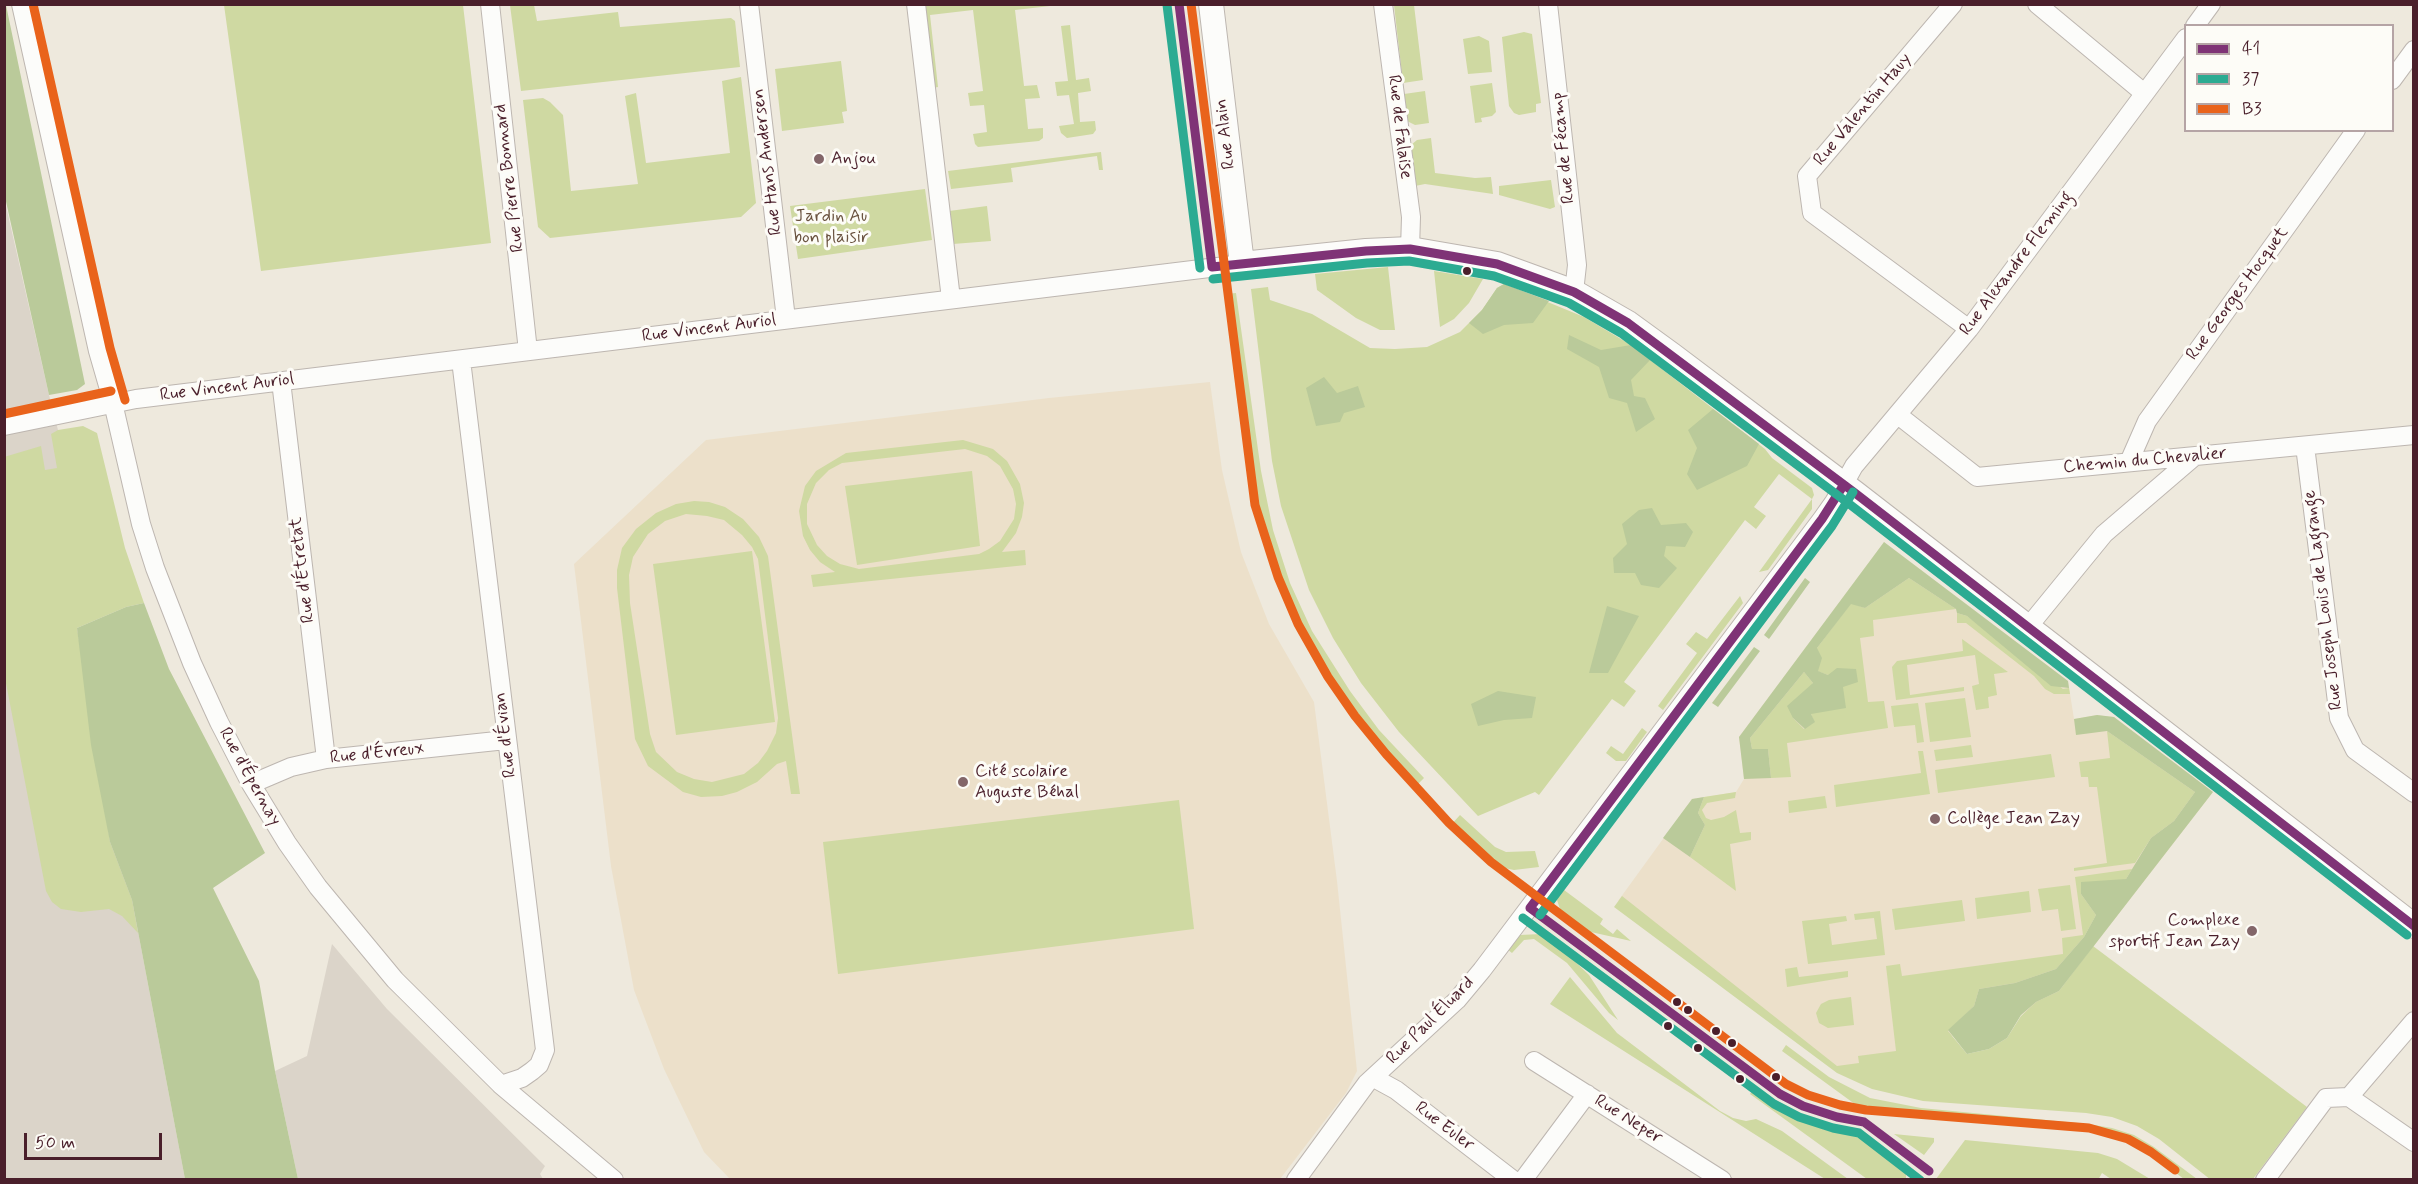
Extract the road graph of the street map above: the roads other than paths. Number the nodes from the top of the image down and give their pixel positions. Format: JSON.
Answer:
{"nodes":[{"id":1,"x":21,"y":4,"type":"edge"},
{"id":2,"x":490,"y":4,"type":"edge"},
{"id":3,"x":749,"y":4,"type":"edge"},
{"id":4,"x":916,"y":4,"type":"edge"},
{"id":5,"x":1211,"y":4,"type":"edge"},
{"id":6,"x":1383,"y":4,"type":"edge"},
{"id":7,"x":1548,"y":4,"type":"edge"},
{"id":8,"x":1953,"y":4,"type":"edge"},
{"id":9,"x":2037,"y":4,"type":"edge"},
{"id":10,"x":2211,"y":4,"type":"edge"},
{"id":11,"x":2196,"y":24,"type":"edge"},
{"id":12,"x":2184,"y":41,"type":"edge"},
{"id":13,"x":2414,"y":50,"type":"edge"},
{"id":14,"x":2394,"y":77,"type":"edge"},
{"id":15,"x":2144,"y":93,"type":"junction"},
{"id":16,"x":2355,"y":132,"type":"edge"},
{"id":17,"x":1410,"y":249,"type":"junction"},
{"id":18,"x":1242,"y":264,"type":"junction"},
{"id":19,"x":1574,"y":291,"type":"junction"},
{"id":20,"x":951,"y":299,"type":"junction"},
{"id":21,"x":786,"y":319,"type":"junction"},
{"id":22,"x":1969,"y":329,"type":"junction"},
{"id":23,"x":528,"y":351,"type":"junction"},
{"id":24,"x":461,"y":360,"type":"junction"},
{"id":25,"x":281,"y":381,"type":"junction"},
{"id":26,"x":113,"y":403,"type":"junction"},
{"id":27,"x":1898,"y":416,"type":"junction"},
{"id":28,"x":4,"y":426,"type":"edge"},
{"id":29,"x":2414,"y":435,"type":"edge"},
{"id":30,"x":2305,"y":446,"type":"junction"},
{"id":31,"x":2195,"y":456,"type":"junction"},
{"id":32,"x":2129,"y":462,"type":"junction"},
{"id":33,"x":1843,"y":486,"type":"junction"},
{"id":34,"x":2028,"y":627,"type":"junction"},
{"id":35,"x":506,"y":740,"type":"junction"},
{"id":36,"x":326,"y":759,"type":"junction"},
{"id":37,"x":251,"y":784,"type":"junction"},
{"id":38,"x":2414,"y":793,"type":"edge"},
{"id":39,"x":2414,"y":926,"type":"edge"},
{"id":40,"x":2414,"y":1022,"type":"edge"},
{"id":41,"x":1534,"y":1061,"type":"dead end"},
{"id":42,"x":1374,"y":1078,"type":"junction"},
{"id":43,"x":501,"y":1085,"type":"junction"},
{"id":44,"x":1587,"y":1094,"type":"junction"},
{"id":45,"x":2349,"y":1096,"type":"junction"},
{"id":46,"x":2414,"y":1142,"type":"edge"},
{"id":47,"x":614,"y":1179,"type":"edge"},
{"id":48,"x":1296,"y":1179,"type":"edge"},
{"id":49,"x":1513,"y":1179,"type":"edge"},
{"id":50,"x":1523,"y":1179,"type":"edge"},
{"id":51,"x":1722,"y":1179,"type":"edge"},
{"id":52,"x":2265,"y":1179,"type":"edge"}],
"edges":[{"from":1,"to":26,"type":"street","name":"Rue d'Épernay"},
{"from":2,"to":23,"type":"street","name":"Rue Pierre Bonnard"},
{"from":3,"to":21,"type":"street","name":"Rue Hans Andersen"},
{"from":4,"to":20,"type":"street"},
{"from":5,"to":18,"type":"street","name":"Rue Alain"},
{"from":6,"to":17,"type":"street","name":"Rue de Falaise"},
{"from":7,"to":19,"type":"street","name":"Rue de Fécamp"},
{"from":8,"to":22,"type":"street","name":"Rue Valentin Hauy"},
{"from":9,"to":15,"type":"street"},
{"from":10,"to":11,"type":"street"},
{"from":12,"to":15,"type":"street","name":"Rue Alexandre Fleming"},
{"from":13,"to":14,"type":"street"},
{"from":15,"to":22,"type":"street","name":"Rue Alexandre Fleming"},
{"from":16,"to":32,"type":"street","name":"Rue Georges Hocquet"},
{"from":17,"to":18,"type":"street","name":"Rue Vincent Auriol"},
{"from":17,"to":19,"type":"street","name":"Rue Vincent Auriol"},
{"from":18,"to":20,"type":"street","name":"Rue Vincent Auriol"},
{"from":19,"to":33,"type":"street","name":"Rue Vincent Auriol"},
{"from":20,"to":21,"type":"street","name":"Rue Vincent Auriol"},
{"from":21,"to":23,"type":"street","name":"Rue Vincent Auriol"},
{"from":22,"to":27,"type":"street","name":"Rue Alexandre Fleming"},
{"from":23,"to":24,"type":"street","name":"Rue Vincent Auriol"},
{"from":24,"to":25,"type":"street","name":"Rue Vincent Auriol"},
{"from":24,"to":35,"type":"street","name":"Rue d'Évian"},
{"from":25,"to":26,"type":"street","name":"Rue Vincent Auriol"},
{"from":25,"to":36,"type":"street","name":"Rue d'Étretat"},
{"from":26,"to":28,"type":"street","name":"Rue Vincent Auriol"},
{"from":26,"to":37,"type":"street","name":"Rue d'Épernay"},
{"from":27,"to":32,"type":"street","name":"Chemin du Chevalier"},
{"from":27,"to":33,"type":"street","name":"Rue Alexandre Fleming"},
{"from":29,"to":30,"type":"street","name":"Chemin du Chevalier"},
{"from":30,"to":31,"type":"street","name":"Chemin du Chevalier"},
{"from":30,"to":38,"type":"street","name":"Rue Joseph Louis de Lagrange"},
{"from":31,"to":32,"type":"street","name":"Chemin du Chevalier"},
{"from":31,"to":34,"type":"street"},
{"from":33,"to":34,"type":"street","name":"Rue Vincent Auriol"},
{"from":33,"to":42,"type":"street","name":"Rue Paul Éluard"},
{"from":34,"to":39,"type":"street","name":"Rue Vincent Auriol"},
{"from":35,"to":36,"type":"street","name":"Rue d'Évreux"},
{"from":35,"to":43,"type":"street","name":"Rue d'Évian"},
{"from":36,"to":37,"type":"street","name":"Rue d'Évreux"},
{"from":37,"to":43,"type":"street","name":"Rue d'Épernay"},
{"from":40,"to":45,"type":"street"},
{"from":41,"to":44,"type":"street","name":"Rue Neper"},
{"from":42,"to":48,"type":"street","name":"Rue Paul Éluard"},
{"from":42,"to":49,"type":"street","name":"Rue Euler"},
{"from":43,"to":47,"type":"street","name":"Rue d'Épernay"},
{"from":44,"to":50,"type":"street"},
{"from":44,"to":51,"type":"street","name":"Rue Neper"},
{"from":45,"to":46,"type":"street"},
{"from":45,"to":52,"type":"street"}]}
